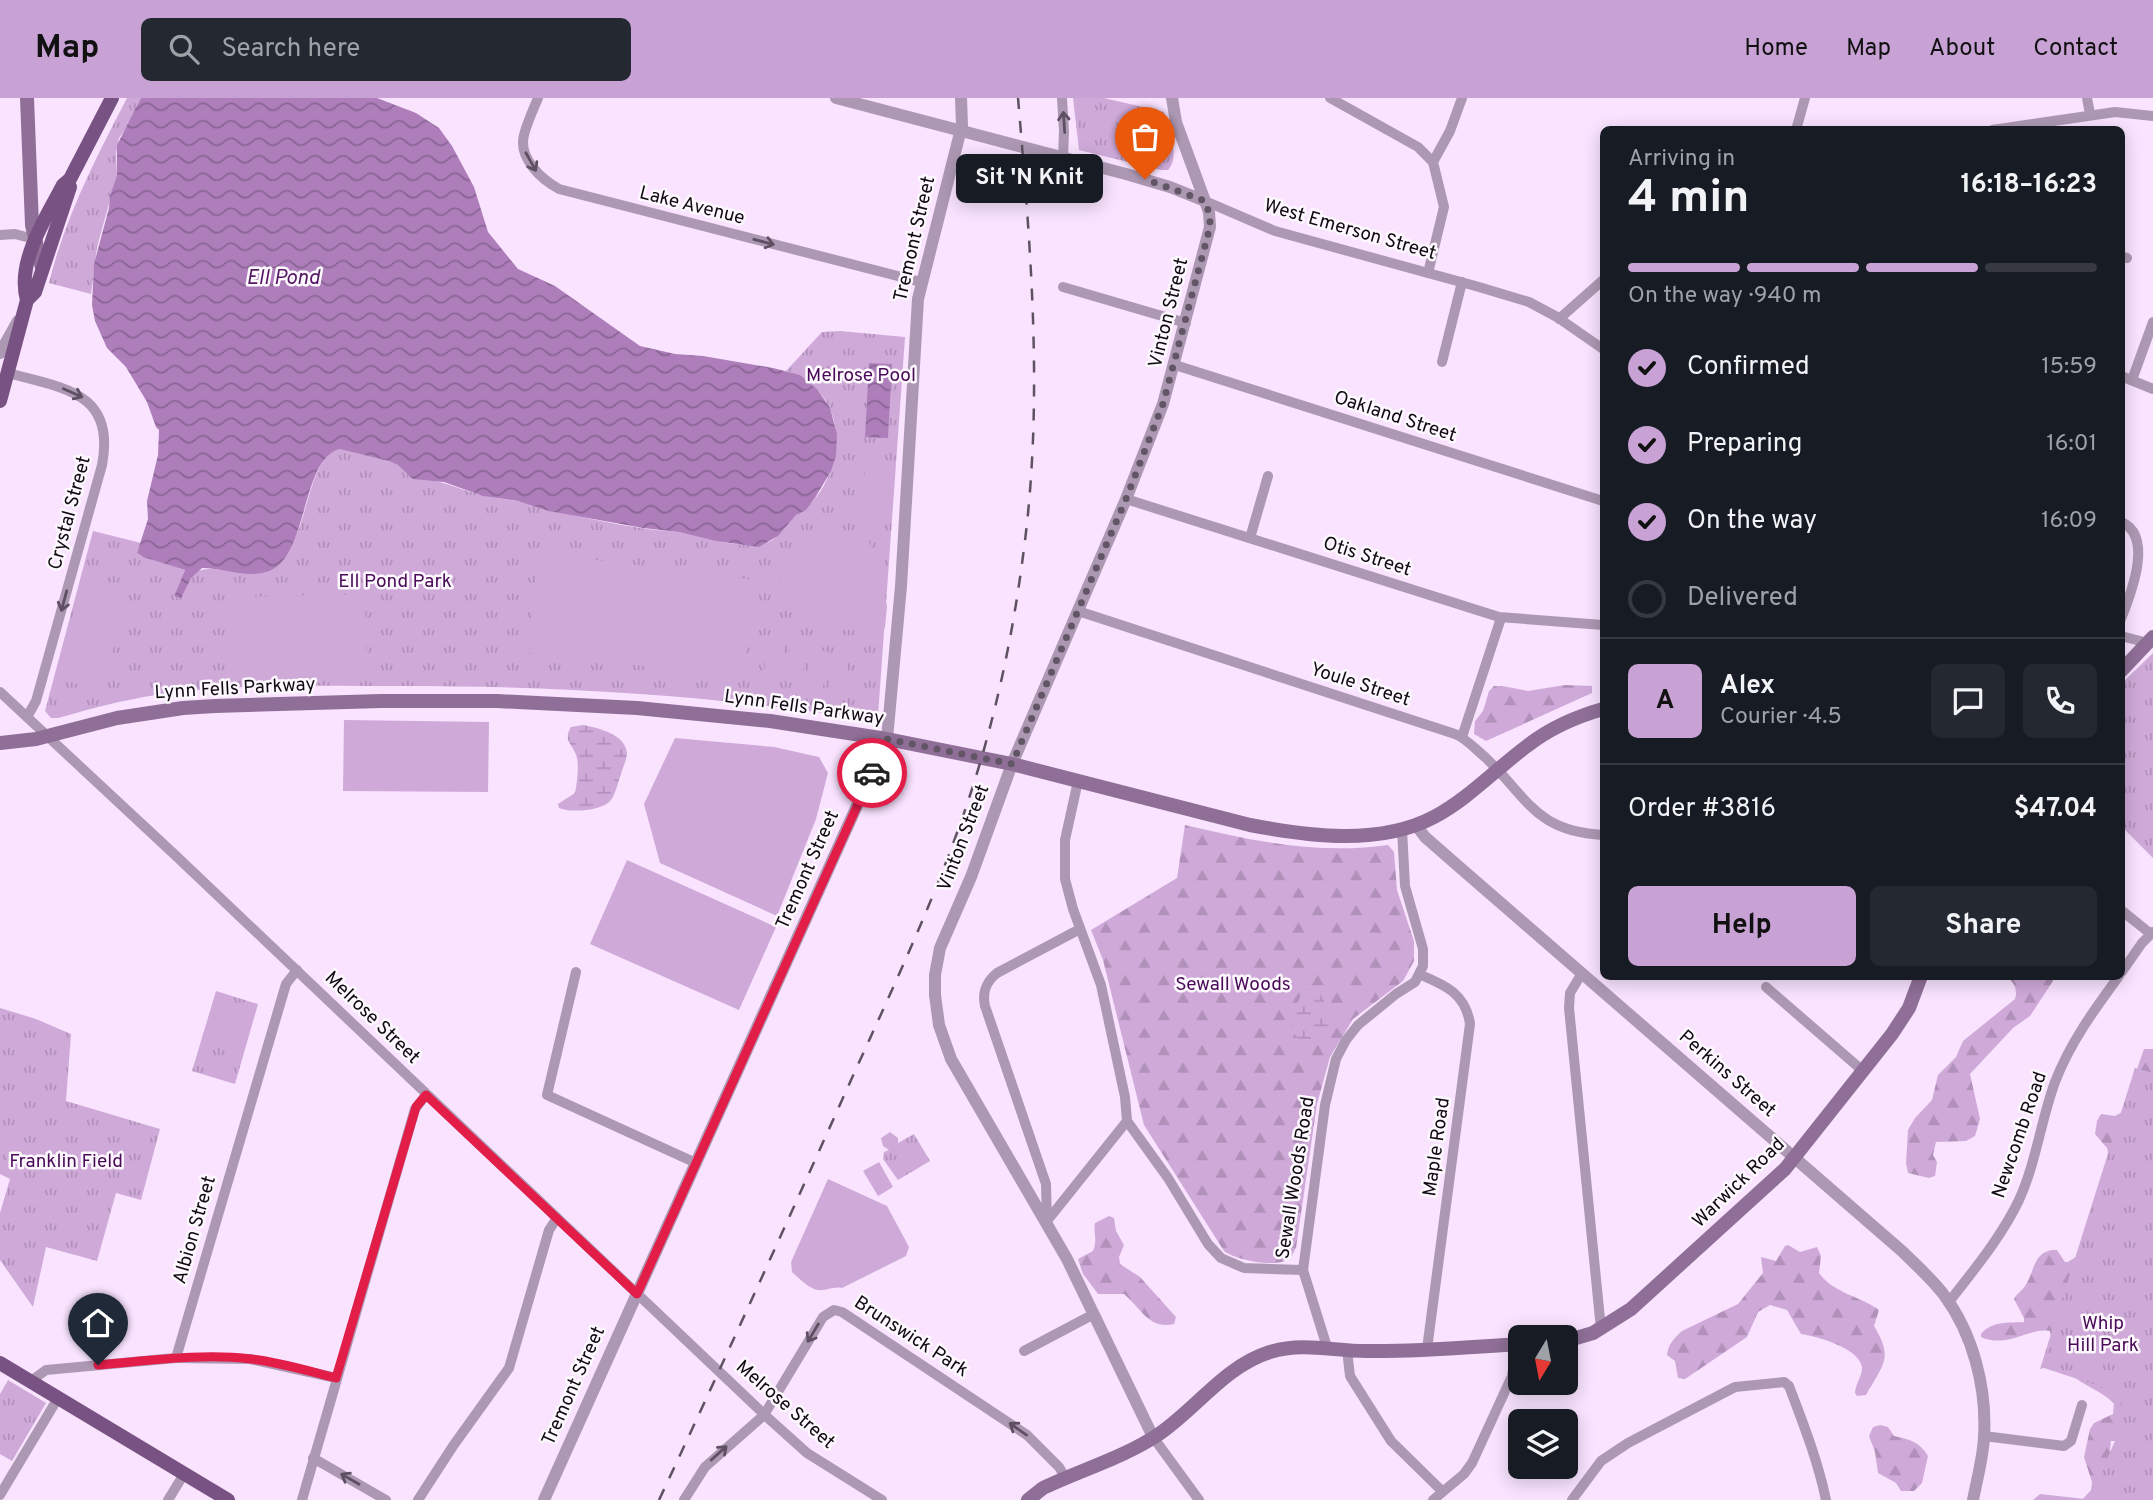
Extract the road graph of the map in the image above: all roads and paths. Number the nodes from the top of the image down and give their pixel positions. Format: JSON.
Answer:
{"nodes":[{"id":1,"x":27,"y":98,"type":"edge"},
{"id":2,"x":112,"y":98,"type":"edge"},
{"id":3,"x":538,"y":98,"type":"edge"},
{"id":4,"x":836,"y":98,"type":"edge"},
{"id":5,"x":961,"y":98,"type":"edge"},
{"id":6,"x":1062,"y":98,"type":"edge"},
{"id":7,"x":1172,"y":98,"type":"edge"},
{"id":8,"x":1330,"y":98,"type":"edge"},
{"id":9,"x":1462,"y":98,"type":"edge"},
{"id":10,"x":1805,"y":98,"type":"edge"},
{"id":11,"x":2087,"y":98,"type":"edge"},
{"id":12,"x":2090,"y":114,"type":"junction"},
{"id":13,"x":2153,"y":116,"type":"edge"},
{"id":14,"x":1797,"y":126,"type":"edge"},
{"id":15,"x":2016,"y":126,"type":"edge"},
{"id":16,"x":960,"y":131,"type":"junction"},
{"id":17,"x":1064,"y":152,"type":"junction"},
{"id":18,"x":1433,"y":162,"type":"junction"},
{"id":19,"x":70,"y":179,"type":"junction"},
{"id":20,"x":1205,"y":201,"type":"junction"},
{"id":21,"x":0,"y":235,"type":"edge"},
{"id":22,"x":34,"y":239,"type":"junction"},
{"id":23,"x":42,"y":268,"type":"junction"},
{"id":24,"x":1428,"y":273,"type":"junction"},
{"id":25,"x":921,"y":282,"type":"junction"},
{"id":26,"x":1462,"y":282,"type":"junction"},
{"id":27,"x":1600,"y":283,"type":"edge"},
{"id":28,"x":1063,"y":286,"type":"dead end"},
{"id":29,"x":26,"y":304,"type":"junction"},
{"id":30,"x":1559,"y":319,"type":"junction"},
{"id":31,"x":2153,"y":322,"type":"edge"},
{"id":32,"x":1186,"y":323,"type":"junction"},
{"id":33,"x":1600,"y":347,"type":"edge"},
{"id":34,"x":0,"y":353,"type":"edge"},
{"id":35,"x":1442,"y":362,"type":"dead end"},
{"id":36,"x":1175,"y":365,"type":"junction"},
{"id":37,"x":8,"y":373,"type":"junction"},
{"id":38,"x":2125,"y":377,"type":"edge"},
{"id":39,"x":2132,"y":380,"type":"junction"},
{"id":40,"x":2153,"y":389,"type":"edge"},
{"id":41,"x":0,"y":401,"type":"edge"},
{"id":42,"x":1268,"y":476,"type":"dead end"},
{"id":43,"x":1126,"y":499,"type":"junction"},
{"id":44,"x":1600,"y":500,"type":"edge"},
{"id":45,"x":2125,"y":523,"type":"edge"},
{"id":46,"x":1250,"y":538,"type":"junction"},
{"id":47,"x":2125,"y":609,"type":"edge"},
{"id":48,"x":1077,"y":611,"type":"junction"},
{"id":49,"x":1501,"y":618,"type":"junction"},
{"id":50,"x":1600,"y":625,"type":"edge"},
{"id":51,"x":2125,"y":637,"type":"edge"},
{"id":52,"x":2151,"y":640,"type":"edge"},
{"id":53,"x":2125,"y":667,"type":"edge"},
{"id":54,"x":0,"y":692,"type":"edge"},
{"id":55,"x":1600,"y":710,"type":"edge"},
{"id":56,"x":27,"y":717,"type":"junction"},
{"id":57,"x":47,"y":736,"type":"junction"},
{"id":58,"x":1462,"y":737,"type":"junction"},
{"id":59,"x":887,"y":739,"type":"junction"},
{"id":60,"x":0,"y":743,"type":"edge"},
{"id":61,"x":1012,"y":764,"type":"junction"},
{"id":62,"x":1497,"y":769,"type":"junction"},
{"id":63,"x":1078,"y":781,"type":"junction"},
{"id":64,"x":1409,"y":827,"type":"junction"},
{"id":65,"x":1600,"y":835,"type":"edge"},
{"id":66,"x":2125,"y":913,"type":"edge"},
{"id":67,"x":1080,"y":929,"type":"junction"},
{"id":68,"x":2152,"y":933,"type":"edge"},
{"id":69,"x":2125,"y":968,"type":"edge"},
{"id":70,"x":296,"y":970,"type":"junction"},
{"id":71,"x":576,"y":972,"type":"dead end"},
{"id":72,"x":1582,"y":973,"type":"junction"},
{"id":73,"x":1420,"y":975,"type":"junction"},
{"id":74,"x":1919,"y":980,"type":"edge"},
{"id":75,"x":2117,"y":980,"type":"edge"},
{"id":76,"x":1766,"y":987,"type":"dead end"},
{"id":77,"x":1863,"y":1071,"type":"junction"},
{"id":78,"x":426,"y":1095,"type":"junction"},
{"id":79,"x":1127,"y":1121,"type":"junction"},
{"id":80,"x":1795,"y":1158,"type":"junction"},
{"id":81,"x":696,"y":1163,"type":"junction"},
{"id":82,"x":557,"y":1218,"type":"junction"},
{"id":83,"x":1047,"y":1222,"type":"junction"},
{"id":84,"x":1303,"y":1270,"type":"junction"},
{"id":85,"x":637,"y":1294,"type":"junction"},
{"id":86,"x":1949,"y":1302,"type":"junction"},
{"id":87,"x":1094,"y":1314,"type":"junction"},
{"id":88,"x":1601,"y":1329,"type":"junction"},
{"id":89,"x":1578,"y":1337,"type":"edge"},
{"id":90,"x":1508,"y":1345,"type":"edge"},
{"id":91,"x":1327,"y":1347,"type":"junction"},
{"id":92,"x":1427,"y":1349,"type":"junction"},
{"id":93,"x":1347,"y":1350,"type":"junction"},
{"id":94,"x":1024,"y":1351,"type":"dead end"},
{"id":95,"x":176,"y":1358,"type":"junction"},
{"id":96,"x":0,"y":1363,"type":"edge"},
{"id":97,"x":336,"y":1378,"type":"junction"},
{"id":98,"x":31,"y":1381,"type":"junction"},
{"id":99,"x":1508,"y":1387,"type":"edge"},
{"id":100,"x":58,"y":1398,"type":"junction"},
{"id":101,"x":2082,"y":1405,"type":"dead end"},
{"id":102,"x":764,"y":1415,"type":"junction"},
{"id":103,"x":1984,"y":1436,"type":"junction"},
{"id":104,"x":1153,"y":1437,"type":"junction"},
{"id":105,"x":313,"y":1458,"type":"junction"},
{"id":106,"x":184,"y":1474,"type":"junction"},
{"id":107,"x":1065,"y":1477,"type":"junction"},
{"id":108,"x":1442,"y":1491,"type":"junction"},
{"id":109,"x":0,"y":1495,"type":"edge"},
{"id":110,"x":168,"y":1500,"type":"edge"},
{"id":111,"x":228,"y":1500,"type":"edge"},
{"id":112,"x":302,"y":1500,"type":"edge"},
{"id":113,"x":386,"y":1500,"type":"edge"},
{"id":114,"x":418,"y":1500,"type":"edge"},
{"id":115,"x":544,"y":1500,"type":"edge"},
{"id":116,"x":684,"y":1500,"type":"edge"},
{"id":117,"x":882,"y":1500,"type":"edge"},
{"id":118,"x":1028,"y":1500,"type":"edge"},
{"id":119,"x":1199,"y":1500,"type":"edge"},
{"id":120,"x":1433,"y":1500,"type":"edge"},
{"id":121,"x":1572,"y":1500,"type":"edge"},
{"id":122,"x":1826,"y":1500,"type":"edge"},
{"id":123,"x":1973,"y":1500,"type":"edge"}],
"edges":[{"from":1,"to":22,"type":"main road"},
{"from":2,"to":19,"type":"main road"},
{"from":3,"to":25,"type":"street","name":"Lake Avenue","one_way":true},
{"from":4,"to":16,"type":"street","name":"West Emerson Street"},
{"from":5,"to":16,"type":"street","name":"Tremont Street"},
{"from":17,"to":6,"type":"street","one_way":true},
{"from":7,"to":20,"type":"street","name":"Vinton Street"},
{"from":8,"to":18,"type":"street"},
{"from":9,"to":18,"type":"street"},
{"from":10,"to":14,"type":"street"},
{"from":11,"to":12,"type":"street"},
{"from":12,"to":13,"type":"street"},
{"from":12,"to":15,"type":"street"},
{"from":16,"to":17,"type":"street","name":"West Emerson Street"},
{"from":16,"to":25,"type":"street","name":"Tremont Street"},
{"from":17,"to":20,"type":"street","name":"West Emerson Street"},
{"from":18,"to":24,"type":"street"},
{"from":19,"to":22,"type":"main road"},
{"from":19,"to":23,"type":"main road"},
{"from":20,"to":24,"type":"street","name":"West Emerson Street"},
{"from":20,"to":32,"type":"street","name":"Vinton Street"},
{"from":21,"to":22,"type":"street"},
{"from":22,"to":23,"type":"main road"},
{"from":22,"to":29,"type":"main road"},
{"from":23,"to":29,"type":"main road"},
{"from":24,"to":26,"type":"street","name":"West Emerson Street"},
{"from":25,"to":59,"type":"street","name":"Tremont Street"},
{"from":26,"to":30,"type":"street","name":"West Emerson Street"},
{"from":26,"to":35,"type":"street"},
{"from":27,"to":30,"type":"street"},
{"from":28,"to":32,"type":"street"},
{"from":29,"to":34,"type":"street"},
{"from":29,"to":37,"type":"main road"},
{"from":30,"to":33,"type":"street","name":"West Emerson Street"},
{"from":31,"to":39,"type":"street"},
{"from":32,"to":36,"type":"street","name":"Vinton Street"},
{"from":36,"to":43,"type":"street","name":"Vinton Street"},
{"from":36,"to":44,"type":"street","name":"Oakland Street"},
{"from":37,"to":41,"type":"main road"},
{"from":37,"to":56,"type":"street","name":"Crystal Street","one_way":true},
{"from":38,"to":39,"type":"street"},
{"from":39,"to":40,"type":"street"},
{"from":42,"to":46,"type":"street"},
{"from":43,"to":46,"type":"street","name":"Otis Street"},
{"from":43,"to":48,"type":"street","name":"Vinton Street"},
{"from":45,"to":47,"type":"street"},
{"from":46,"to":49,"type":"street","name":"Otis Street"},
{"from":48,"to":58,"type":"street","name":"Youle Street"},
{"from":48,"to":61,"type":"street","name":"Vinton Street"},
{"from":49,"to":50,"type":"street","name":"Otis Street"},
{"from":49,"to":58,"type":"street"},
{"from":51,"to":52,"type":"street"},
{"from":52,"to":53,"type":"main road"},
{"from":54,"to":56,"type":"street","name":"Melrose Street"},
{"from":55,"to":62,"type":"main road","name":"Lynn Fells Parkway"},
{"from":56,"to":57,"type":"street","name":"Melrose Street"},
{"from":57,"to":59,"type":"main road","name":"Lynn Fells Parkway"},
{"from":57,"to":60,"type":"main road","name":"Lynn Fells Parkway"},
{"from":57,"to":70,"type":"street","name":"Melrose Street"},
{"from":58,"to":62,"type":"street","name":"Youle Street"},
{"from":59,"to":61,"type":"main road","name":"Lynn Fells Parkway"},
{"from":59,"to":81,"type":"street","name":"Tremont Street"},
{"from":61,"to":63,"type":"main road","name":"Lynn Fells Parkway"},
{"from":61,"to":83,"type":"street","name":"Vinton Street"},
{"from":62,"to":64,"type":"main road","name":"Lynn Fells Parkway"},
{"from":62,"to":65,"type":"street","name":"Youle Street"},
{"from":63,"to":64,"type":"main road","name":"Lynn Fells Parkway"},
{"from":63,"to":67,"type":"street","name":"Sewall Woods Road"},
{"from":64,"to":72,"type":"street","name":"Perkins Street"},
{"from":64,"to":73,"type":"street"},
{"from":66,"to":68,"type":"street"},
{"from":67,"to":79,"type":"street","name":"Sewall Woods Road"},
{"from":67,"to":83,"type":"street"},
{"from":68,"to":69,"type":"street","name":"Newcomb Road"},
{"from":70,"to":78,"type":"street","name":"Melrose Street"},
{"from":70,"to":95,"type":"street","name":"Albion Street"},
{"from":71,"to":81,"type":"street"},
{"from":72,"to":80,"type":"street","name":"Perkins Street"},
{"from":72,"to":88,"type":"street"},
{"from":73,"to":84,"type":"street","name":"Sewall Woods Road"},
{"from":73,"to":92,"type":"street","name":"Maple Road"},
{"from":74,"to":77,"type":"main road","name":"Warwick Road"},
{"from":75,"to":86,"type":"street","name":"Newcomb Road"},
{"from":76,"to":77,"type":"street"},
{"from":77,"to":80,"type":"main road","name":"Warwick Road"},
{"from":78,"to":82,"type":"street","name":"Melrose Street"},
{"from":78,"to":97,"type":"street"},
{"from":79,"to":83,"type":"street"},
{"from":79,"to":84,"type":"street","name":"Sewall Woods Road"},
{"from":80,"to":86,"type":"street","name":"Perkins Street"},
{"from":80,"to":88,"type":"main road","name":"Warwick Road"},
{"from":81,"to":85,"type":"street","name":"Tremont Street"},
{"from":82,"to":85,"type":"street","name":"Melrose Street"},
{"from":82,"to":114,"type":"street"},
{"from":83,"to":87,"type":"street","name":"Vinton Street"},
{"from":84,"to":91,"type":"street"},
{"from":85,"to":102,"type":"street","name":"Melrose Street"},
{"from":85,"to":115,"type":"street","name":"Tremont Street"},
{"from":86,"to":103,"type":"street","name":"Perkins Street"},
{"from":87,"to":94,"type":"street"},
{"from":87,"to":104,"type":"street","name":"Vinton Street"},
{"from":88,"to":89,"type":"main road","name":"Warwick Road"},
{"from":90,"to":92,"type":"main road"},
{"from":91,"to":93,"type":"main road"},
{"from":91,"to":104,"type":"main road"},
{"from":92,"to":93,"type":"main road"},
{"from":93,"to":108,"type":"street"},
{"from":95,"to":97,"type":"street"},
{"from":95,"to":98,"type":"street"},
{"from":96,"to":98,"type":"main road"},
{"from":97,"to":105,"type":"street"},
{"from":98,"to":100,"type":"main road"},
{"from":99,"to":108,"type":"street"},
{"from":100,"to":106,"type":"main road"},
{"from":100,"to":109,"type":"street"},
{"from":101,"to":103,"type":"street"},
{"from":107,"to":102,"type":"street","name":"Brunswick Park","one_way":true},
{"from":116,"to":102,"type":"street","one_way":true},
{"from":102,"to":117,"type":"street","name":"Melrose Street"},
{"from":103,"to":123,"type":"street","name":"Perkins Street"},
{"from":104,"to":107,"type":"main road"},
{"from":104,"to":119,"type":"street"},
{"from":105,"to":112,"type":"street"},
{"from":113,"to":105,"type":"street","one_way":true},
{"from":106,"to":110,"type":"street"},
{"from":106,"to":111,"type":"main road"},
{"from":107,"to":118,"type":"main road"},
{"from":108,"to":120,"type":"street"},
{"from":121,"to":122,"type":"street"}]}
